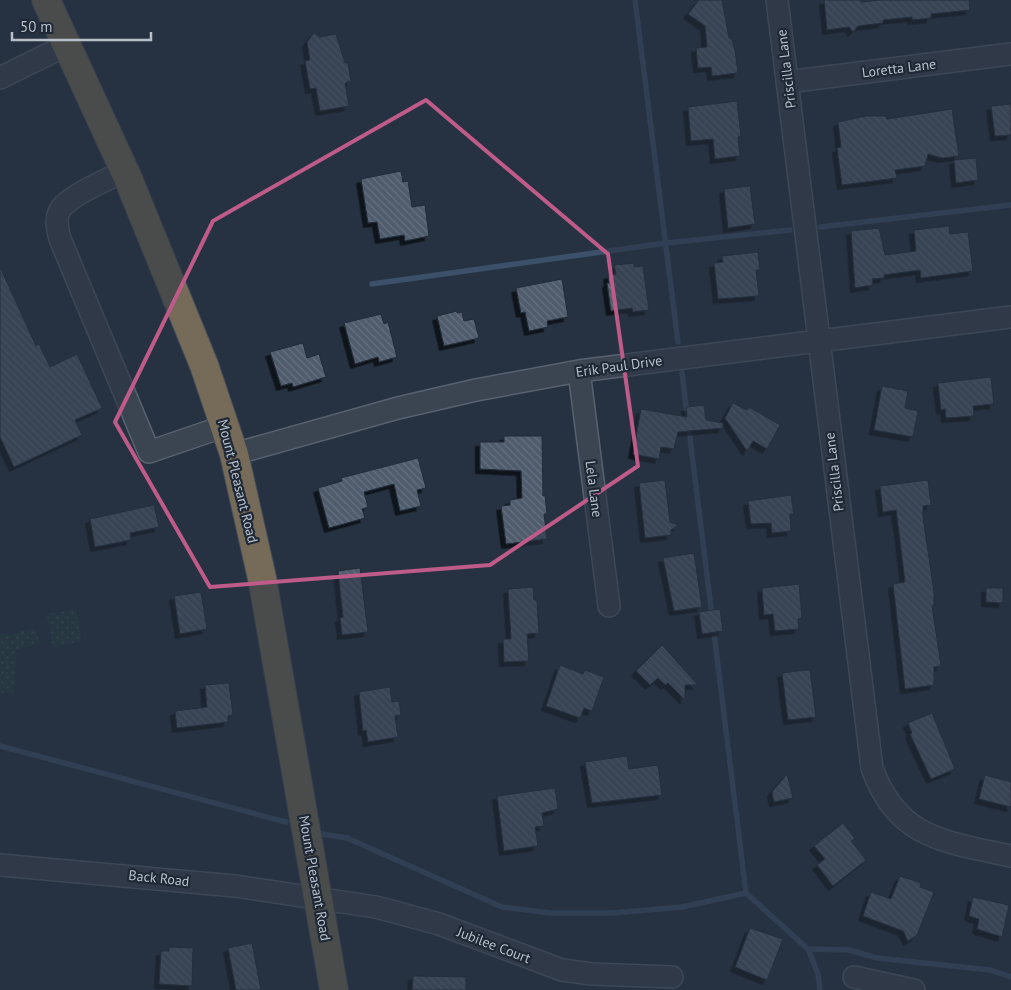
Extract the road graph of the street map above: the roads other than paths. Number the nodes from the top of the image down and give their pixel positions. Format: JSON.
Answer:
{"nodes":[{"id":1,"x":46,"y":0,"type":"edge"},
{"id":2,"x":777,"y":0,"type":"edge"},
{"id":3,"x":67,"y":45,"type":"junction"},
{"id":4,"x":1011,"y":54,"type":"edge"},
{"id":5,"x":0,"y":78,"type":"edge"},
{"id":6,"x":787,"y":82,"type":"junction"},
{"id":7,"x":124,"y":171,"type":"junction"},
{"id":8,"x":1011,"y":317,"type":"edge"},
{"id":9,"x":818,"y":341,"type":"junction"},
{"id":10,"x":579,"y":371,"type":"junction"},
{"id":11,"x":225,"y":426,"type":"junction"},
{"id":12,"x":234,"y":454,"type":"junction"},
{"id":13,"x":609,"y":606,"type":"dead end"},
{"id":14,"x":1011,"y":856,"type":"edge"},
{"id":15,"x":0,"y":865,"type":"edge"},
{"id":16,"x":318,"y":897,"type":"junction"},
{"id":17,"x":672,"y":977,"type":"dead end"},
{"id":18,"x":854,"y":977,"type":"dead end"},
{"id":19,"x":334,"y":990,"type":"edge"},
{"id":20,"x":914,"y":990,"type":"edge"}],
"edges":[{"from":1,"to":3,"type":"highway","name":"Mount Pleasant Road"},
{"from":2,"to":6,"type":"street","name":"Priscilla Lane"},
{"from":3,"to":5,"type":"street"},
{"from":3,"to":7,"type":"highway","name":"Mount Pleasant Road"},
{"from":4,"to":6,"type":"street","name":"Loretta Lane"},
{"from":6,"to":9,"type":"street","name":"Priscilla Lane"},
{"from":7,"to":11,"type":"highway","name":"Mount Pleasant Road"},
{"from":7,"to":11,"type":"street"},
{"from":8,"to":9,"type":"street","name":"Erik Paul Drive"},
{"from":9,"to":10,"type":"street","name":"Erik Paul Drive"},
{"from":9,"to":14,"type":"street","name":"Priscilla Lane"},
{"from":10,"to":12,"type":"street","name":"Erik Paul Drive"},
{"from":10,"to":13,"type":"street","name":"Lela Lane"},
{"from":11,"to":12,"type":"highway","name":"Mount Pleasant Road"},
{"from":12,"to":16,"type":"highway","name":"Mount Pleasant Road"},
{"from":15,"to":16,"type":"street","name":"Back Road"},
{"from":16,"to":17,"type":"street","name":"Jubilee Court"},
{"from":16,"to":19,"type":"highway","name":"Mount Pleasant Road"},
{"from":18,"to":20,"type":"street"}]}
